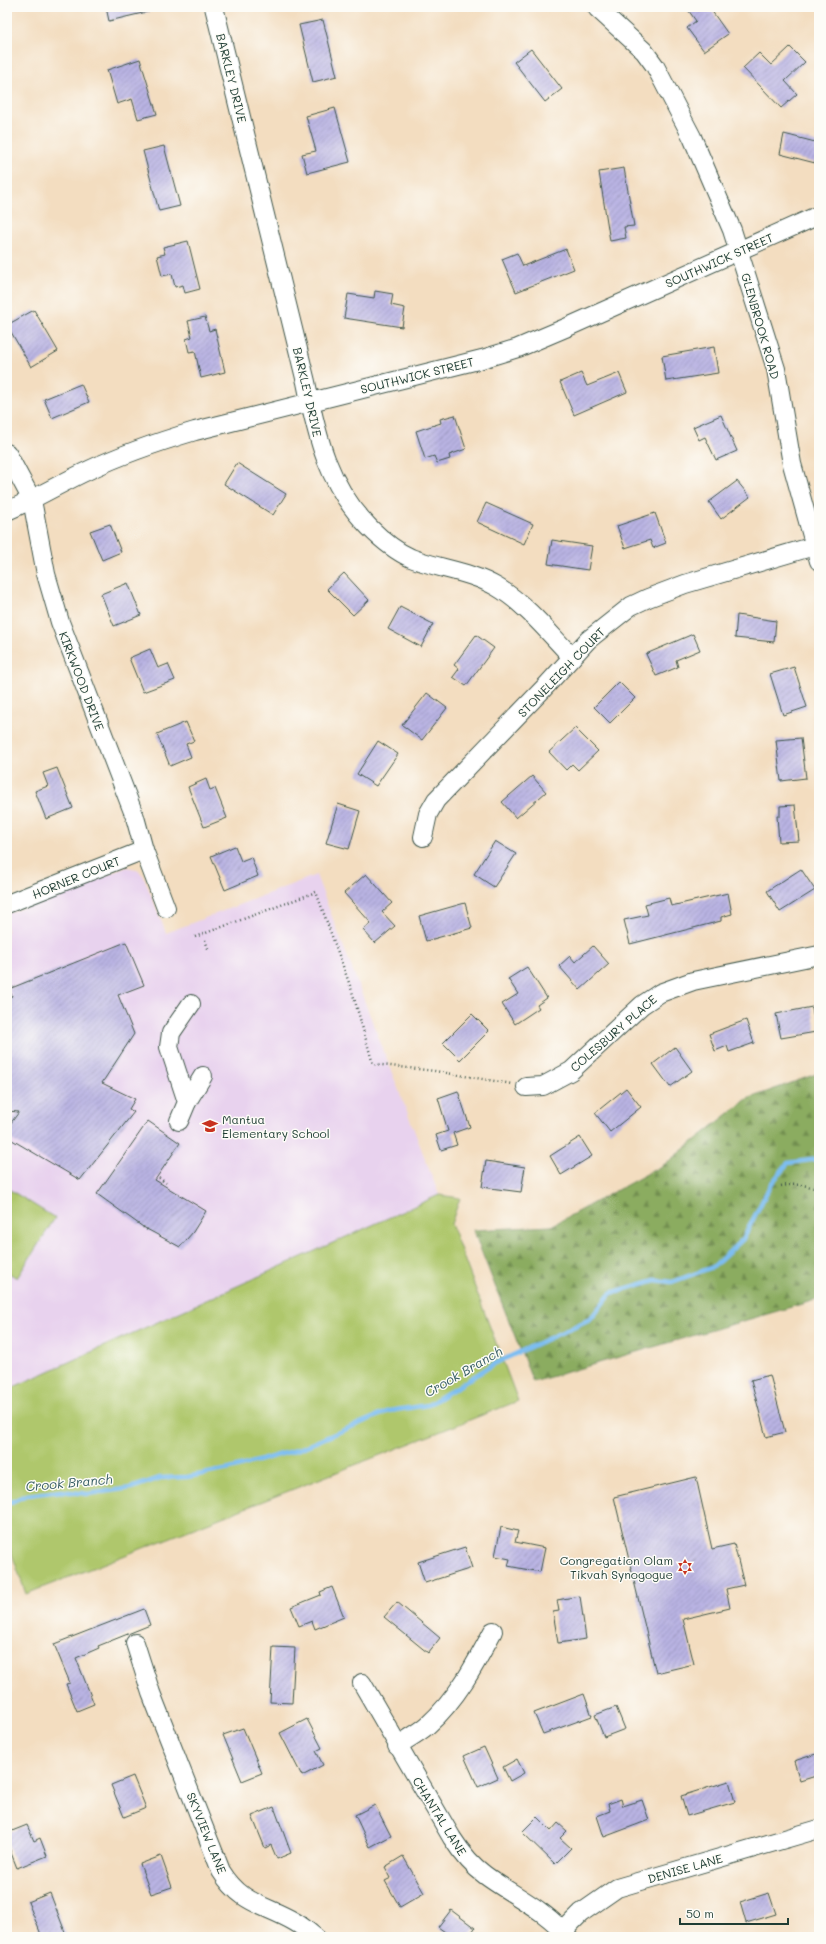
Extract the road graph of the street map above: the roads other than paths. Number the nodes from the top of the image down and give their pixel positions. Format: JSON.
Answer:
{"nodes":[{"id":1,"x":214,"y":7,"type":"edge"},
{"id":2,"x":597,"y":8,"type":"edge"},
{"id":3,"x":819,"y":215,"type":"edge"},
{"id":4,"x":738,"y":251,"type":"junction"},
{"id":5,"x":310,"y":403,"type":"junction"},
{"id":6,"x":7,"y":453,"type":"edge"},
{"id":7,"x":32,"y":500,"type":"junction"},
{"id":8,"x":7,"y":511,"type":"edge"},
{"id":9,"x":817,"y":554,"type":"edge"},
{"id":10,"x":572,"y":657,"type":"junction"},
{"id":11,"x":423,"y":836,"type":"dead end"},
{"id":12,"x":144,"y":850,"type":"junction"},
{"id":13,"x":7,"y":904,"type":"edge"},
{"id":14,"x":166,"y":908,"type":"dead end"},
{"id":15,"x":819,"y":955,"type":"edge"},
{"id":16,"x":191,"y":1004,"type":"dead end"},
{"id":17,"x":203,"y":1076,"type":"dead end"},
{"id":18,"x":526,"y":1087,"type":"road end"},
{"id":19,"x":187,"y":1102,"type":"junction"},
{"id":20,"x":179,"y":1120,"type":"dead end"},
{"id":21,"x":493,"y":1631,"type":"dead end"},
{"id":22,"x":135,"y":1643,"type":"dead end"},
{"id":23,"x":362,"y":1683,"type":"dead end"},
{"id":24,"x":397,"y":1746,"type":"junction"},
{"id":25,"x":819,"y":1829,"type":"edge"},
{"id":26,"x":565,"y":1934,"type":"edge"},
{"id":27,"x":315,"y":1937,"type":"edge"}],
"edges":[{"from":1,"to":5,"type":"street","name":"BARKLEY DRIVE"},
{"from":2,"to":4,"type":"street","name":"GLENBROOK ROAD"},
{"from":3,"to":4,"type":"street","name":"SOUTHWICK STREET"},
{"from":4,"to":5,"type":"street","name":"SOUTHWICK STREET"},
{"from":4,"to":9,"type":"street","name":"GLENBROOK ROAD"},
{"from":5,"to":7,"type":"street","name":"SOUTHWICK STREET"},
{"from":5,"to":10,"type":"street","name":"BARKLEY DRIVE"},
{"from":6,"to":7,"type":"street","name":"KIRKWOOD DRIVE"},
{"from":7,"to":8,"type":"street","name":"SOUTHWICK STREET"},
{"from":7,"to":12,"type":"street","name":"KIRKWOOD DRIVE"},
{"from":9,"to":10,"type":"street","name":"STONELEIGH COURT"},
{"from":10,"to":11,"type":"street","name":"STONELEIGH COURT"},
{"from":12,"to":13,"type":"street","name":"HORNER COURT"},
{"from":12,"to":14,"type":"street","name":"KIRKWOOD DRIVE"},
{"from":15,"to":18,"type":"street","name":"COLESBURY PLACE"},
{"from":16,"to":19,"type":"street"},
{"from":17,"to":19,"type":"street"},
{"from":19,"to":20,"type":"street"},
{"from":21,"to":24,"type":"street"},
{"from":22,"to":27,"type":"street","name":"SKYVIEW LANE"},
{"from":23,"to":24,"type":"street","name":"CHANTAL LANE"},
{"from":24,"to":26,"type":"street","name":"CHANTAL LANE"},
{"from":25,"to":26,"type":"street","name":"DENISE LANE"}]}
